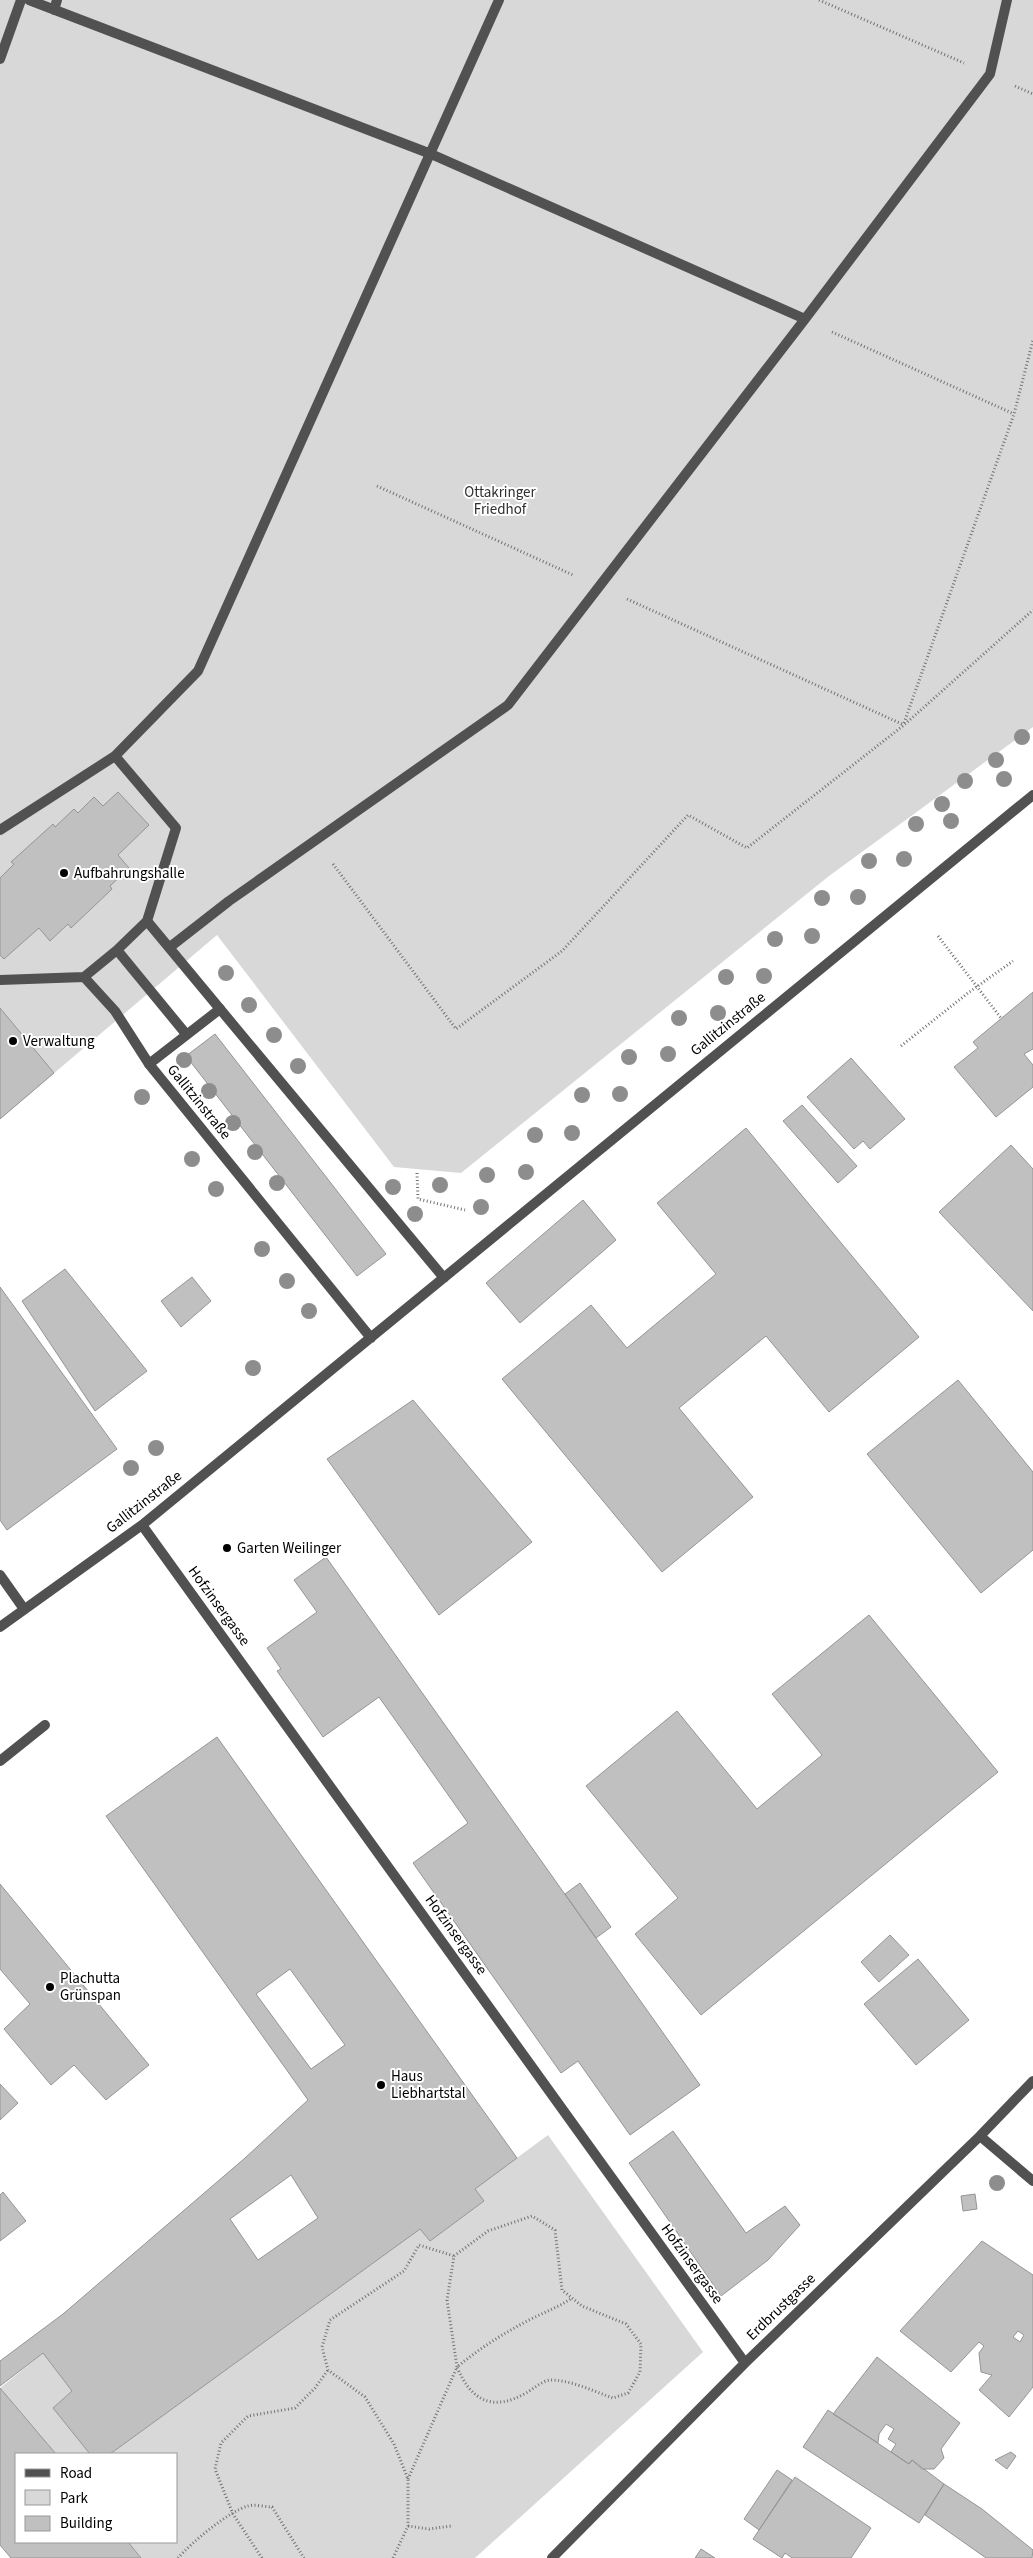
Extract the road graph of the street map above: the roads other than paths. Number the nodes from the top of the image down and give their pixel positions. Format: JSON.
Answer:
{"nodes":[{"id":1,"x":21,"y":0,"type":"edge"},
{"id":2,"x":29,"y":0,"type":"edge"},
{"id":3,"x":499,"y":0,"type":"edge"},
{"id":4,"x":1007,"y":0,"type":"edge"},
{"id":5,"x":56,"y":5,"type":"edge"},
{"id":6,"x":0,"y":59,"type":"edge"},
{"id":7,"x":431,"y":154,"type":"junction"},
{"id":8,"x":805,"y":319,"type":"junction"},
{"id":9,"x":115,"y":756,"type":"junction"},
{"id":10,"x":1033,"y":795,"type":"edge"},
{"id":11,"x":1,"y":827,"type":"edge"},
{"id":12,"x":147,"y":921,"type":"junction"},
{"id":13,"x":170,"y":947,"type":"junction"},
{"id":14,"x":117,"y":950,"type":"junction"},
{"id":15,"x":84,"y":977,"type":"junction"},
{"id":16,"x":0,"y":980,"type":"edge"},
{"id":17,"x":220,"y":1009,"type":"junction"},
{"id":18,"x":186,"y":1034,"type":"junction"},
{"id":19,"x":149,"y":1064,"type":"junction"},
{"id":20,"x":444,"y":1278,"type":"junction"},
{"id":21,"x":371,"y":1338,"type":"junction"},
{"id":22,"x":142,"y":1525,"type":"junction"},
{"id":23,"x":0,"y":1575,"type":"edge"},
{"id":24,"x":24,"y":1610,"type":"junction"},
{"id":25,"x":0,"y":1627,"type":"edge"},
{"id":26,"x":45,"y":1725,"type":"dead end"},
{"id":27,"x":0,"y":1761,"type":"edge"},
{"id":28,"x":1033,"y":2081,"type":"edge"},
{"id":29,"x":980,"y":2136,"type":"junction"},
{"id":30,"x":1033,"y":2181,"type":"edge"},
{"id":31,"x":745,"y":2363,"type":"junction"},
{"id":32,"x":552,"y":2558,"type":"edge"}],
"edges":[{"from":1,"to":6,"type":"street"},
{"from":2,"to":5,"type":"street"},
{"from":3,"to":7,"type":"street"},
{"from":4,"to":8,"type":"street"},
{"from":5,"to":7,"type":"street"},
{"from":7,"to":8,"type":"street"},
{"from":7,"to":9,"type":"street"},
{"from":8,"to":13,"type":"street"},
{"from":9,"to":11,"type":"street"},
{"from":9,"to":12,"type":"street"},
{"from":10,"to":20,"type":"street","name":"Gallitzinstraße"},
{"from":12,"to":13,"type":"street"},
{"from":12,"to":14,"type":"street"},
{"from":13,"to":17,"type":"street"},
{"from":14,"to":15,"type":"street"},
{"from":14,"to":18,"type":"street"},
{"from":15,"to":16,"type":"street"},
{"from":15,"to":19,"type":"street"},
{"from":17,"to":18,"type":"street","name":"Gallitzinstraße"},
{"from":17,"to":20,"type":"street"},
{"from":18,"to":19,"type":"street","name":"Gallitzinstraße"},
{"from":19,"to":21,"type":"street","name":"Gallitzinstraße"},
{"from":20,"to":21,"type":"street","name":"Gallitzinstraße"},
{"from":21,"to":22,"type":"street","name":"Gallitzinstraße"},
{"from":22,"to":24,"type":"street","name":"Gallitzinstraße"},
{"from":22,"to":31,"type":"street","name":"Hofzinsergasse"},
{"from":23,"to":24,"type":"street"},
{"from":24,"to":25,"type":"street","name":"Gallitzinstraße"},
{"from":26,"to":27,"type":"street"},
{"from":28,"to":29,"type":"street","name":"Erdbrustgasse"},
{"from":29,"to":30,"type":"street"},
{"from":29,"to":31,"type":"street","name":"Erdbrustgasse"},
{"from":31,"to":32,"type":"street","name":"Erdbrustgasse"}]}
